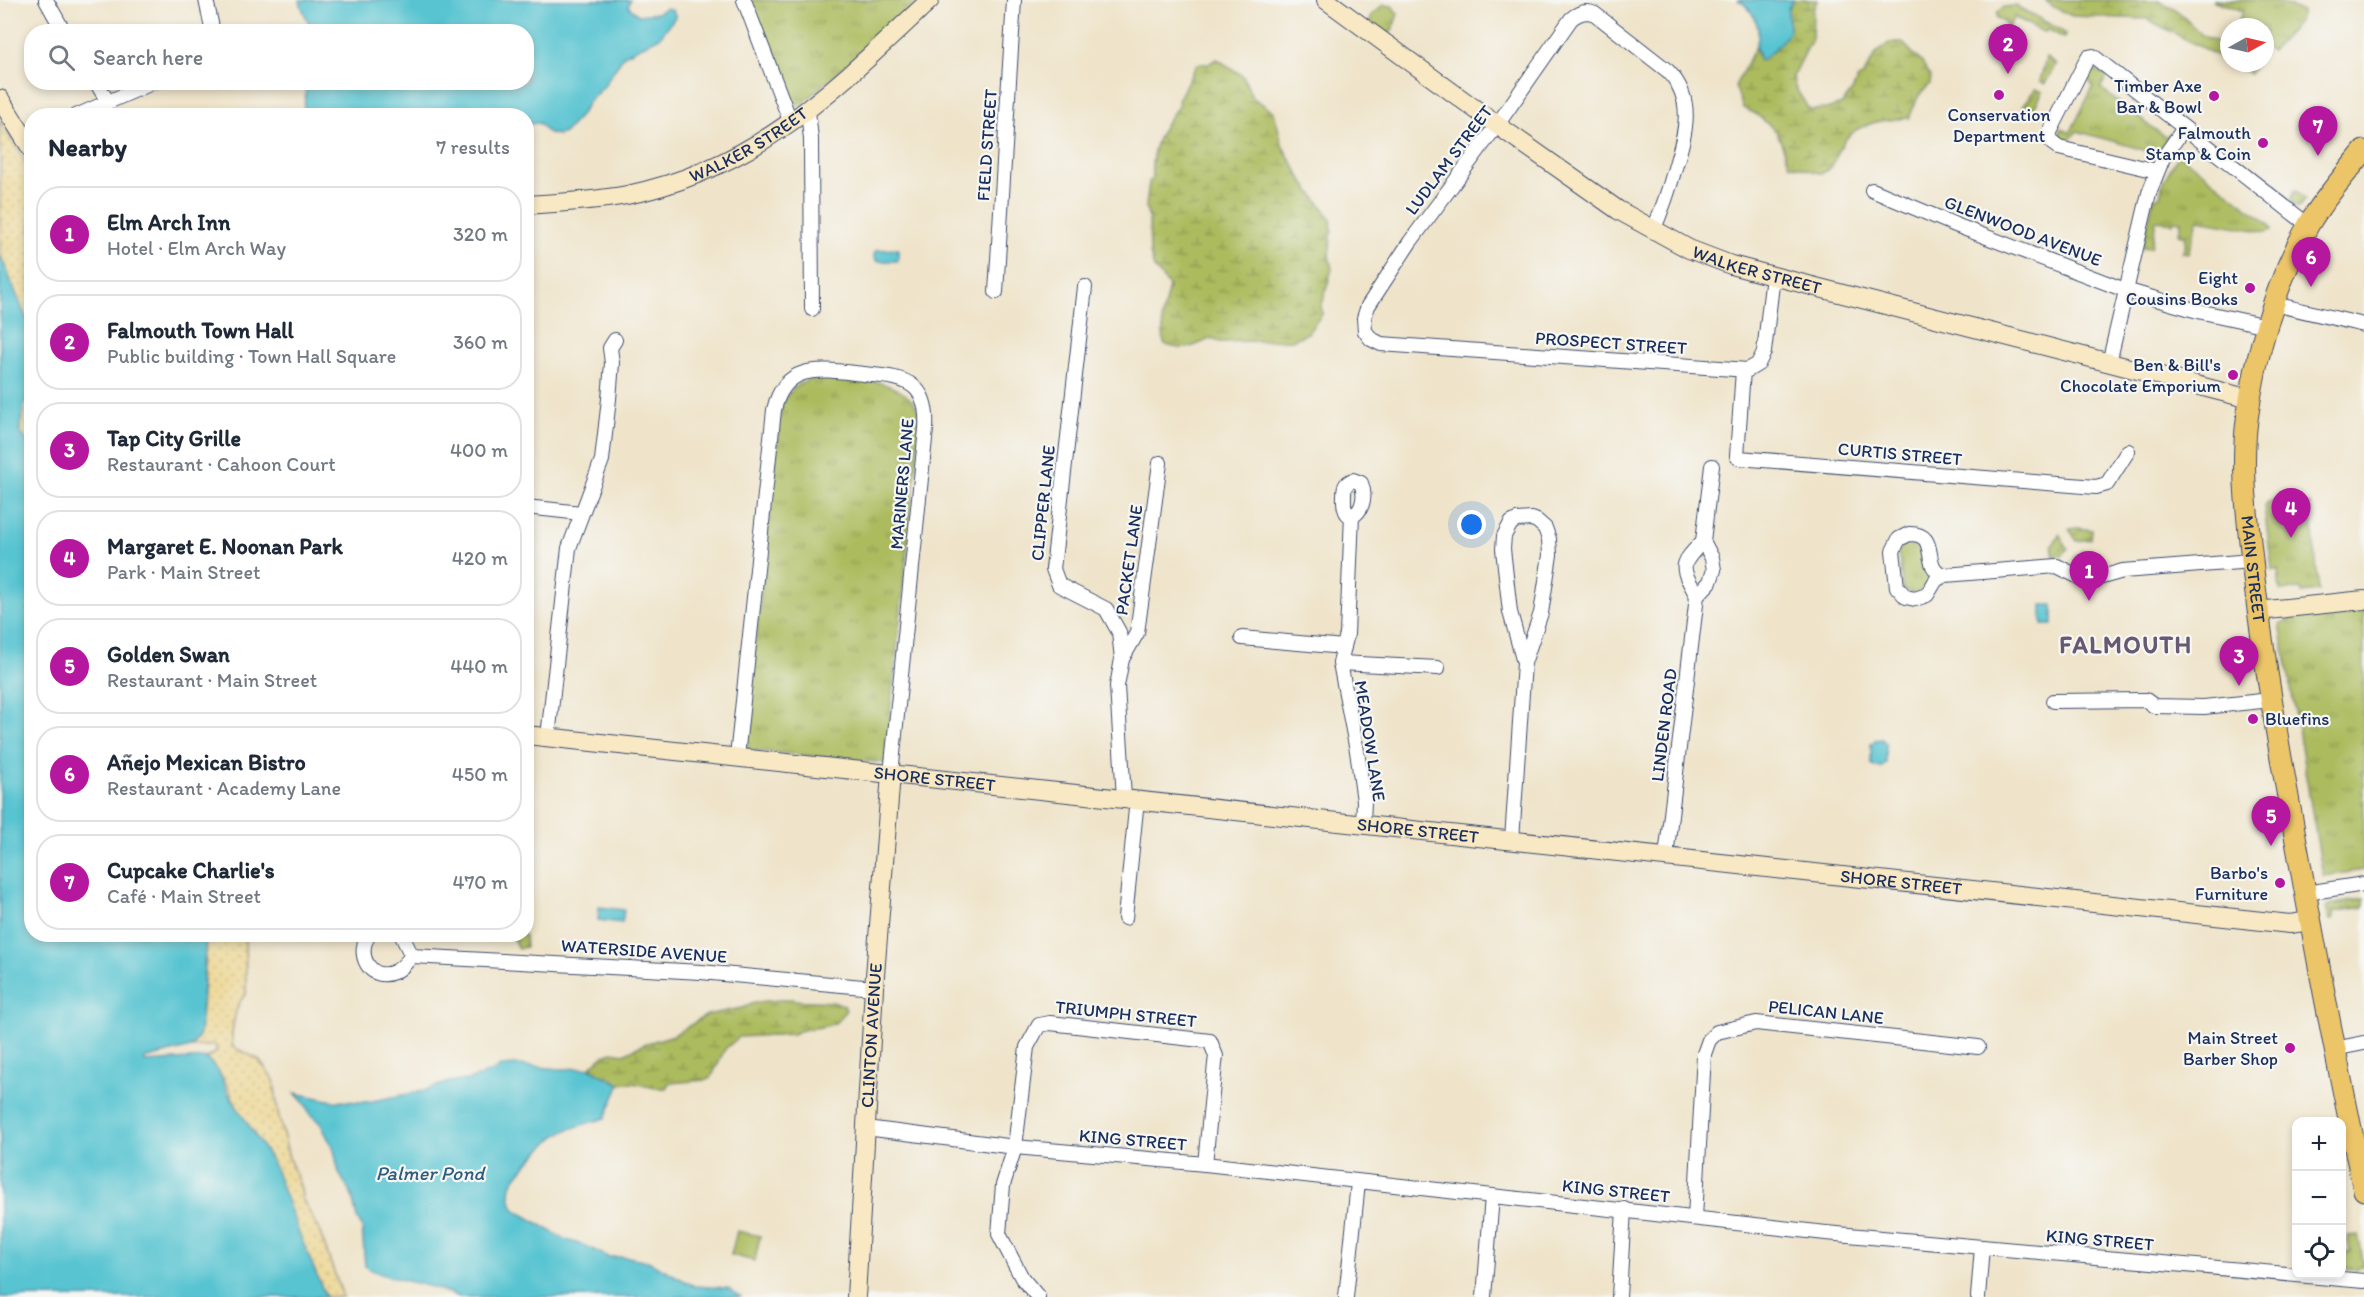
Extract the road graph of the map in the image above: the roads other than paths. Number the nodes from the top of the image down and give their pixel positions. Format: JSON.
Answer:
{"nodes":[{"id":1,"x":46,"y":0,"type":"edge"},
{"id":2,"x":206,"y":0,"type":"edge"},
{"id":3,"x":744,"y":0,"type":"edge"},
{"id":4,"x":930,"y":0,"type":"edge"},
{"id":5,"x":1014,"y":0,"type":"edge"},
{"id":6,"x":1326,"y":0,"type":"edge"},
{"id":7,"x":60,"y":24,"type":"edge"},
{"id":8,"x":211,"y":24,"type":"edge"},
{"id":9,"x":101,"y":90,"type":"edge"},
{"id":10,"x":136,"y":90,"type":"edge"},
{"id":11,"x":0,"y":99,"type":"edge"},
{"id":12,"x":108,"y":102,"type":"junction"},
{"id":13,"x":94,"y":108,"type":"edge"},
{"id":14,"x":808,"y":111,"type":"junction"},
{"id":15,"x":791,"y":123,"type":"junction"},
{"id":16,"x":1497,"y":125,"type":"junction"},
{"id":17,"x":2184,"y":128,"type":"junction"},
{"id":18,"x":24,"y":134,"type":"edge"},
{"id":19,"x":2364,"y":151,"type":"edge"},
{"id":20,"x":2157,"y":171,"type":"junction"},
{"id":21,"x":1872,"y":189,"type":"dead end"},
{"id":22,"x":534,"y":205,"type":"edge"},
{"id":23,"x":2308,"y":225,"type":"junction"},
{"id":24,"x":1653,"y":231,"type":"junction"},
{"id":25,"x":1773,"y":276,"type":"junction"},
{"id":26,"x":1085,"y":287,"type":"dead end"},
{"id":27,"x":2125,"y":290,"type":"junction"},
{"id":28,"x":996,"y":292,"type":"dead end"},
{"id":29,"x":2274,"y":304,"type":"junction"},
{"id":30,"x":812,"y":309,"type":"dead end"},
{"id":31,"x":2364,"y":325,"type":"edge"},
{"id":32,"x":2267,"y":326,"type":"junction"},
{"id":33,"x":1371,"y":339,"type":"joint"},
{"id":34,"x":615,"y":340,"type":"dead end"},
{"id":35,"x":2109,"y":363,"type":"junction"},
{"id":36,"x":1743,"y":370,"type":"junction"},
{"id":37,"x":2250,"y":399,"type":"junction"},
{"id":38,"x":2128,"y":451,"type":"dead end"},
{"id":39,"x":1160,"y":463,"type":"dead end"},
{"id":40,"x":1712,"y":466,"type":"dead end"},
{"id":41,"x":534,"y":508,"type":"edge"},
{"id":42,"x":581,"y":513,"type":"junction"},
{"id":43,"x":1352,"y":515,"type":"dead end"},
{"id":44,"x":1703,"y":541,"type":"junction"},
{"id":45,"x":2252,"y":561,"type":"junction"},
{"id":46,"x":1945,"y":575,"type":"junction"},
{"id":47,"x":1697,"y":596,"type":"junction"},
{"id":48,"x":2364,"y":600,"type":"edge"},
{"id":49,"x":2258,"y":611,"type":"junction"},
{"id":50,"x":1242,"y":638,"type":"dead end"},
{"id":51,"x":1344,"y":647,"type":"junction"},
{"id":52,"x":1122,"y":659,"type":"junction"},
{"id":53,"x":1340,"y":663,"type":"junction"},
{"id":54,"x":1524,"y":663,"type":"junction"},
{"id":55,"x":1438,"y":668,"type":"dead end"},
{"id":56,"x":2271,"y":700,"type":"junction"},
{"id":57,"x":2053,"y":701,"type":"dead end"},
{"id":58,"x":534,"y":736,"type":"edge"},
{"id":59,"x":548,"y":737,"type":"junction"},
{"id":60,"x":736,"y":757,"type":"junction"},
{"id":61,"x":891,"y":774,"type":"junction"},
{"id":62,"x":1130,"y":799,"type":"junction"},
{"id":63,"x":1363,"y":824,"type":"junction"},
{"id":64,"x":1512,"y":840,"type":"junction"},
{"id":65,"x":1666,"y":857,"type":"junction"},
{"id":66,"x":2364,"y":884,"type":"edge"},
{"id":67,"x":2306,"y":893,"type":"junction"},
{"id":68,"x":1125,"y":918,"type":"dead end"},
{"id":69,"x":2310,"y":921,"type":"junction"},
{"id":70,"x":365,"y":942,"type":"edge"},
{"id":71,"x":405,"y":942,"type":"edge"},
{"id":72,"x":412,"y":956,"type":"junction"},
{"id":73,"x":874,"y":988,"type":"junction"},
{"id":74,"x":2364,"y":1043,"type":"edge"},
{"id":75,"x":1978,"y":1047,"type":"dead end"},
{"id":76,"x":2334,"y":1049,"type":"junction"},
{"id":77,"x":866,"y":1128,"type":"junction"},
{"id":78,"x":1015,"y":1147,"type":"junction"},
{"id":79,"x":1205,"y":1164,"type":"junction"},
{"id":80,"x":1358,"y":1183,"type":"junction"},
{"id":81,"x":2364,"y":1190,"type":"edge"},
{"id":82,"x":1492,"y":1196,"type":"junction"},
{"id":83,"x":1623,"y":1209,"type":"junction"},
{"id":84,"x":1695,"y":1218,"type":"junction"},
{"id":85,"x":1982,"y":1247,"type":"junction"},
{"id":86,"x":2364,"y":1281,"type":"edge"},
{"id":87,"x":856,"y":1297,"type":"edge"},
{"id":88,"x":1038,"y":1297,"type":"edge"},
{"id":89,"x":1346,"y":1297,"type":"edge"},
{"id":90,"x":1484,"y":1297,"type":"edge"},
{"id":91,"x":1619,"y":1297,"type":"edge"},
{"id":92,"x":1978,"y":1297,"type":"edge"}],
"edges":[{"from":1,"to":7,"type":"street"},
{"from":2,"to":8,"type":"street"},
{"from":3,"to":15,"type":"street"},
{"from":4,"to":14,"type":"street","name":"WALKER STREET"},
{"from":5,"to":28,"type":"street","name":"FIELD STREET"},
{"from":6,"to":16,"type":"street","name":"WALKER STREET"},
{"from":9,"to":12,"type":"street"},
{"from":10,"to":12,"type":"street"},
{"from":11,"to":18,"type":"street"},
{"from":12,"to":13,"type":"street"},
{"from":14,"to":15,"type":"street","name":"WALKER STREET"},
{"from":14,"to":30,"type":"street"},
{"from":15,"to":22,"type":"street","name":"WALKER STREET"},
{"from":16,"to":24,"type":"street","name":"WALKER STREET"},
{"from":16,"to":24,"type":"street","name":"LUDLAM STREET"},
{"from":16,"to":33,"type":"street","name":"LUDLAM STREET"},
{"from":17,"to":20,"type":"street"},
{"from":17,"to":20,"type":"street"},
{"from":17,"to":23,"type":"street"},
{"from":19,"to":23,"type":"main road","name":"MAIN STREET"},
{"from":20,"to":27,"type":"street"},
{"from":21,"to":27,"type":"street","name":"GLENWOOD AVENUE"},
{"from":23,"to":29,"type":"main road","name":"MAIN STREET"},
{"from":24,"to":25,"type":"street","name":"WALKER STREET"},
{"from":25,"to":35,"type":"street","name":"WALKER STREET"},
{"from":25,"to":36,"type":"street"},
{"from":26,"to":52,"type":"street","name":"CLIPPER LANE"},
{"from":27,"to":32,"type":"street","name":"GLENWOOD AVENUE"},
{"from":27,"to":35,"type":"street"},
{"from":29,"to":31,"type":"street"},
{"from":29,"to":32,"type":"main road","name":"MAIN STREET"},
{"from":32,"to":37,"type":"main road","name":"MAIN STREET"},
{"from":33,"to":36,"type":"street","name":"PROSPECT STREET"},
{"from":34,"to":42,"type":"street"},
{"from":35,"to":37,"type":"street","name":"WALKER STREET"},
{"from":36,"to":38,"type":"street","name":"CURTIS STREET"},
{"from":37,"to":45,"type":"main road","name":"MAIN STREET"},
{"from":39,"to":52,"type":"street","name":"PACKET LANE"},
{"from":40,"to":44,"type":"street","name":"LINDEN ROAD"},
{"from":41,"to":42,"type":"street"},
{"from":42,"to":59,"type":"street"},
{"from":43,"to":51,"type":"street","name":"MEADOW LANE"},
{"from":44,"to":47,"type":"street","name":"LINDEN ROAD"},
{"from":44,"to":47,"type":"street"},
{"from":45,"to":46,"type":"street"},
{"from":45,"to":49,"type":"main road","name":"MAIN STREET"},
{"from":46,"to":46,"type":"street"},
{"from":47,"to":65,"type":"street","name":"LINDEN ROAD"},
{"from":48,"to":49,"type":"street"},
{"from":49,"to":56,"type":"main road","name":"MAIN STREET"},
{"from":50,"to":51,"type":"street"},
{"from":51,"to":53,"type":"street","name":"MEADOW LANE"},
{"from":52,"to":62,"type":"street","name":"CLIPPER LANE"},
{"from":53,"to":55,"type":"street","name":"MEADOW LANE"},
{"from":53,"to":63,"type":"street","name":"MEADOW LANE"},
{"from":54,"to":54,"type":"street"},
{"from":54,"to":64,"type":"street"},
{"from":56,"to":57,"type":"street"},
{"from":56,"to":67,"type":"main road","name":"MAIN STREET"},
{"from":58,"to":59,"type":"street","name":"SHORE STREET"},
{"from":59,"to":60,"type":"street","name":"SHORE STREET"},
{"from":60,"to":61,"type":"street","name":"SHORE STREET"},
{"from":60,"to":61,"type":"street","name":"MARINERS LANE"},
{"from":61,"to":62,"type":"street","name":"SHORE STREET"},
{"from":61,"to":73,"type":"street","name":"CLINTON AVENUE"},
{"from":62,"to":63,"type":"street","name":"SHORE STREET"},
{"from":62,"to":68,"type":"street","name":"CLIPPER LANE"},
{"from":63,"to":64,"type":"street","name":"SHORE STREET"},
{"from":64,"to":65,"type":"street","name":"SHORE STREET"},
{"from":65,"to":69,"type":"street","name":"SHORE STREET"},
{"from":66,"to":67,"type":"street"},
{"from":67,"to":69,"type":"main road","name":"MAIN STREET"},
{"from":69,"to":76,"type":"main road","name":"MAIN STREET"},
{"from":70,"to":72,"type":"street"},
{"from":71,"to":72,"type":"street"},
{"from":72,"to":73,"type":"street","name":"WATERSIDE AVENUE"},
{"from":73,"to":77,"type":"street","name":"CLINTON AVENUE"},
{"from":74,"to":76,"type":"street"},
{"from":75,"to":84,"type":"street","name":"PELICAN LANE"},
{"from":76,"to":81,"type":"main road","name":"MAIN STREET"},
{"from":77,"to":78,"type":"street","name":"KING STREET"},
{"from":77,"to":87,"type":"street","name":"CLINTON AVENUE"},
{"from":78,"to":79,"type":"street","name":"KING STREET"},
{"from":78,"to":79,"type":"street","name":"TRIUMPH STREET"},
{"from":78,"to":88,"type":"street"},
{"from":79,"to":80,"type":"street","name":"KING STREET"},
{"from":80,"to":82,"type":"street","name":"KING STREET"},
{"from":80,"to":89,"type":"street"},
{"from":82,"to":83,"type":"street","name":"KING STREET"},
{"from":82,"to":90,"type":"street"},
{"from":83,"to":84,"type":"street","name":"KING STREET"},
{"from":83,"to":91,"type":"street"},
{"from":84,"to":85,"type":"street","name":"KING STREET"},
{"from":85,"to":86,"type":"street","name":"KING STREET"},
{"from":85,"to":92,"type":"street"}]}
